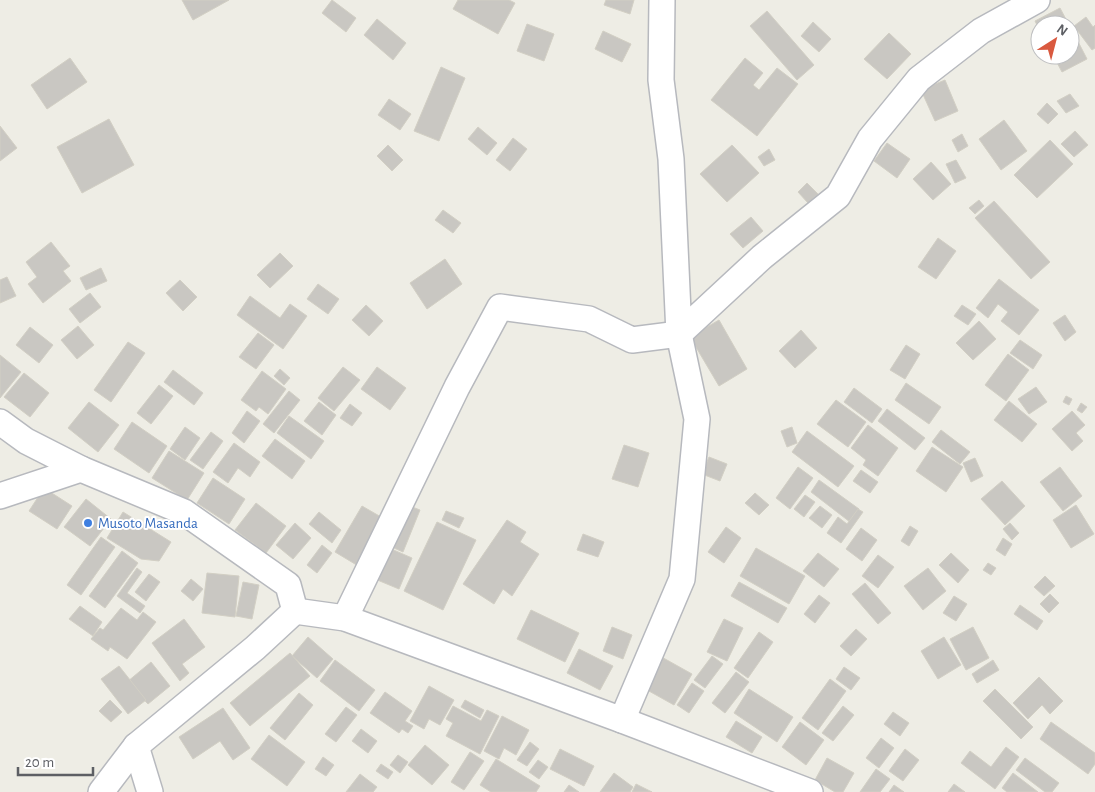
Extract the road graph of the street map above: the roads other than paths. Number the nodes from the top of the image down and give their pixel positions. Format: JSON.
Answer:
{"nodes":[{"id":1,"x":662,"y":0,"type":"edge"},
{"id":2,"x":1037,"y":0,"type":"edge"},
{"id":3,"x":679,"y":334,"type":"junction"},
{"id":4,"x":0,"y":422,"type":"edge"},
{"id":5,"x":81,"y":469,"type":"junction"},
{"id":6,"x":0,"y":496,"type":"edge"},
{"id":7,"x":295,"y":611,"type":"junction"},
{"id":8,"x":345,"y":618,"type":"junction"},
{"id":9,"x":622,"y":720,"type":"junction"},
{"id":10,"x":136,"y":746,"type":"junction"},
{"id":11,"x":101,"y":792,"type":"edge"},
{"id":12,"x":150,"y":792,"type":"edge"},
{"id":13,"x":810,"y":792,"type":"edge"}],
"edges":[{"from":1,"to":3,"type":"street"},
{"from":2,"to":3,"type":"street"},
{"from":3,"to":8,"type":"street"},
{"from":3,"to":9,"type":"street"},
{"from":4,"to":5,"type":"street"},
{"from":5,"to":6,"type":"street"},
{"from":5,"to":7,"type":"street"},
{"from":7,"to":8,"type":"street"},
{"from":7,"to":10,"type":"street"},
{"from":8,"to":9,"type":"street"},
{"from":9,"to":13,"type":"street"},
{"from":10,"to":11,"type":"street"},
{"from":10,"to":12,"type":"street"}]}
